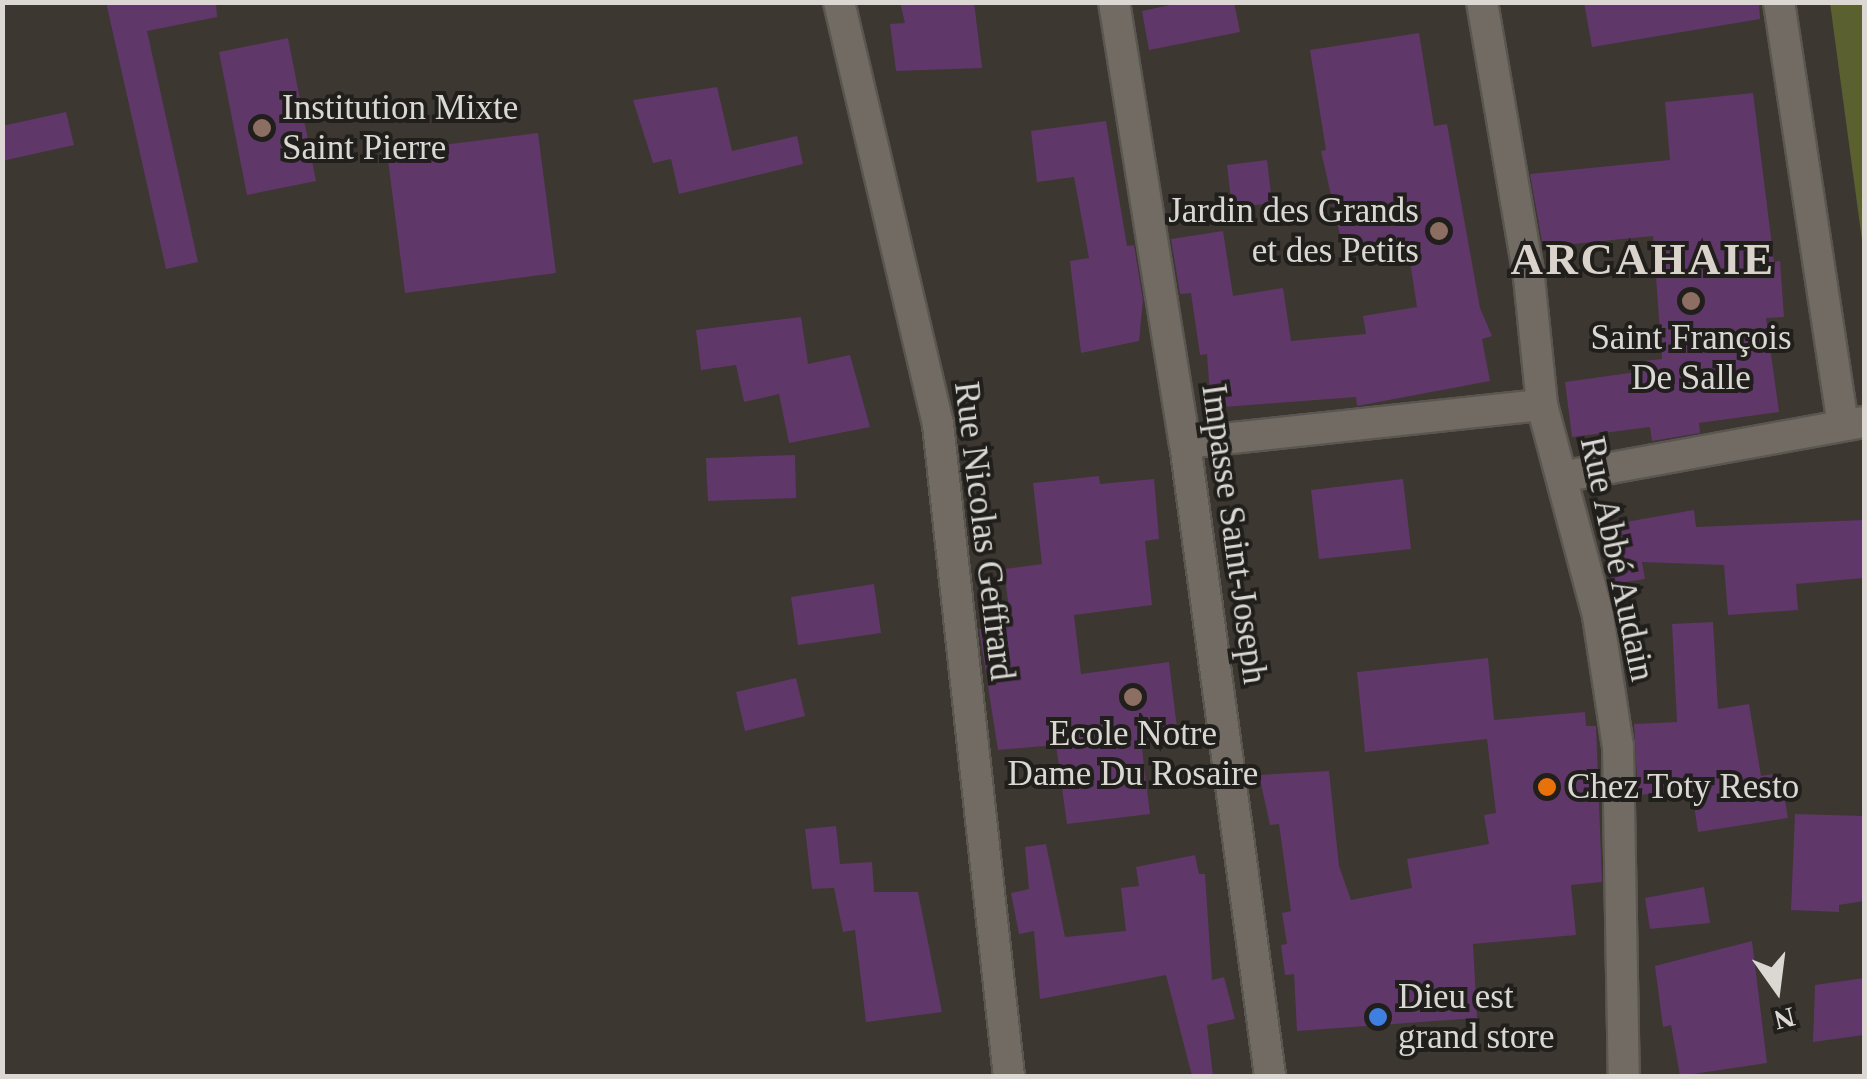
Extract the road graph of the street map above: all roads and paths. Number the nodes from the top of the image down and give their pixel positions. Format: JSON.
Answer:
{"nodes":[{"id":1,"x":839,"y":2,"type":"edge"},
{"id":2,"x":1114,"y":2,"type":"edge"},
{"id":3,"x":1482,"y":2,"type":"edge"},
{"id":4,"x":1780,"y":2,"type":"edge"},
{"id":5,"x":1542,"y":404,"type":"junction"},
{"id":6,"x":1854,"y":423,"type":"edge"},
{"id":7,"x":1185,"y":444,"type":"junction"},
{"id":8,"x":1566,"y":476,"type":"junction"},
{"id":9,"x":1010,"y":1076,"type":"edge"},
{"id":10,"x":1270,"y":1076,"type":"edge"},
{"id":11,"x":1624,"y":1076,"type":"edge"}],
"edges":[{"from":1,"to":9,"type":"street","name":"Rue Nicolas Geffrard"},
{"from":2,"to":7,"type":"street","name":"Impasse Saint-Joseph"},
{"from":3,"to":5,"type":"street","name":"Rue Abbé Audain"},
{"from":4,"to":6,"type":"street"},
{"from":5,"to":7,"type":"street"},
{"from":5,"to":8,"type":"street","name":"Rue Abbé Audain"},
{"from":6,"to":8,"type":"street"},
{"from":7,"to":10,"type":"street","name":"Impasse Saint-Joseph"},
{"from":8,"to":11,"type":"street","name":"Rue Abbé Audain"}]}
